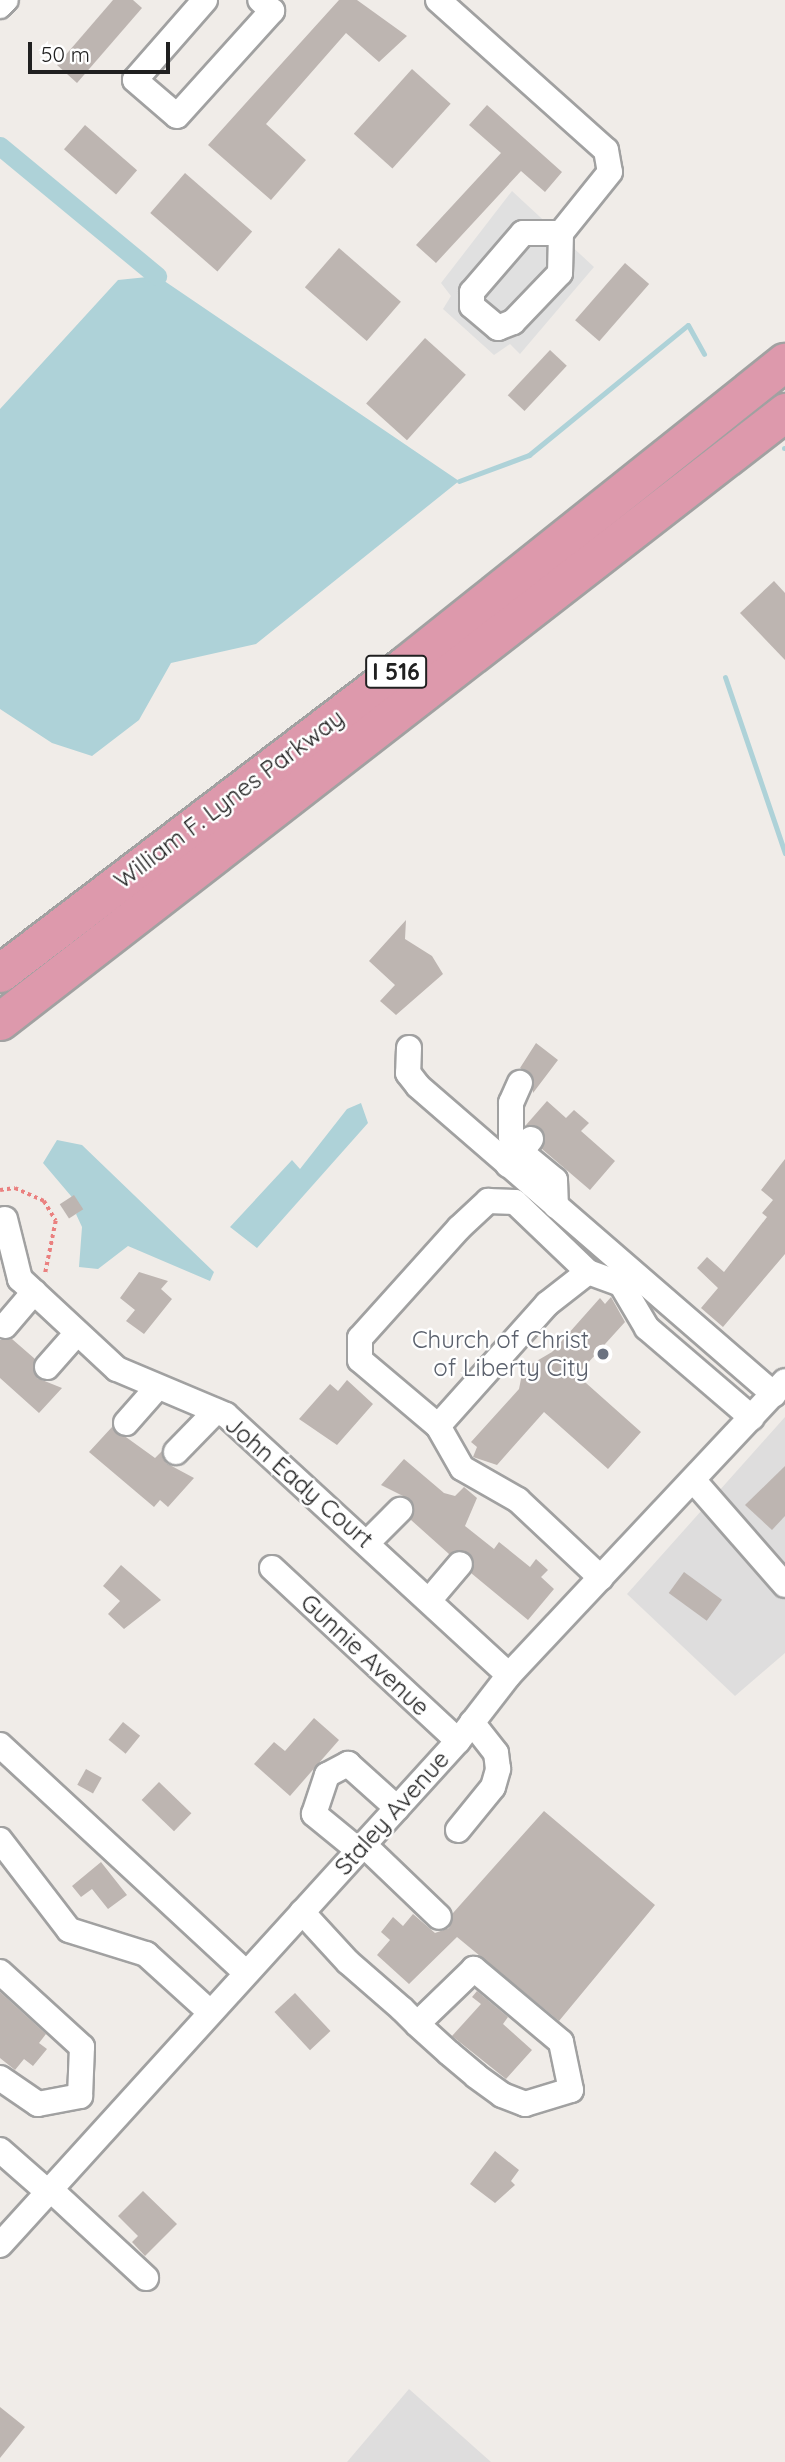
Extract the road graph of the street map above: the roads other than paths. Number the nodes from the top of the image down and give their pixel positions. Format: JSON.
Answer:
{"nodes":[{"id":1,"x":6,"y":0,"type":"edge"},
{"id":2,"x":205,"y":0,"type":"edge"},
{"id":3,"x":260,"y":0,"type":"edge"},
{"id":4,"x":439,"y":0,"type":"edge"},
{"id":5,"x":0,"y":6,"type":"edge"},
{"id":6,"x":561,"y":233,"type":"dead end"},
{"id":7,"x":785,"y":362,"type":"edge"},
{"id":8,"x":785,"y":412,"type":"edge"},
{"id":9,"x":0,"y":973,"type":"edge"},
{"id":10,"x":0,"y":1021,"type":"edge"},
{"id":11,"x":409,"y":1048,"type":"dead end"},
{"id":12,"x":520,"y":1083,"type":"dead end"},
{"id":13,"x":520,"y":1152,"type":"junction"},
{"id":14,"x":5,"y":1219,"type":"dead end"},
{"id":15,"x":588,"y":1272,"type":"junction"},
{"id":16,"x":41,"y":1290,"type":"junction"},
{"id":17,"x":5,"y":1326,"type":"dead end"},
{"id":18,"x":77,"y":1333,"type":"junction"},
{"id":19,"x":47,"y":1367,"type":"dead end"},
{"id":20,"x":779,"y":1388,"type":"edge"},
{"id":21,"x":156,"y":1390,"type":"junction"},
{"id":22,"x":216,"y":1411,"type":"junction"},
{"id":23,"x":752,"y":1418,"type":"junction"},
{"id":24,"x":126,"y":1423,"type":"dead end"},
{"id":25,"x":438,"y":1426,"type":"junction"},
{"id":26,"x":176,"y":1452,"type":"dead end"},
{"id":27,"x":694,"y":1481,"type":"junction"},
{"id":28,"x":400,"y":1510,"type":"dead end"},
{"id":29,"x":367,"y":1543,"type":"junction"},
{"id":30,"x":460,"y":1564,"type":"dead end"},
{"id":31,"x":272,"y":1568,"type":"dead end"},
{"id":32,"x":601,"y":1578,"type":"junction"},
{"id":33,"x":785,"y":1585,"type":"edge"},
{"id":34,"x":432,"y":1597,"type":"junction"},
{"id":35,"x":509,"y":1675,"type":"junction"},
{"id":36,"x":465,"y":1732,"type":"junction"},
{"id":37,"x":0,"y":1745,"type":"edge"},
{"id":38,"x":397,"y":1808,"type":"junction"},
{"id":39,"x":457,"y":1830,"type":"dead end"},
{"id":40,"x":0,"y":1840,"type":"edge"},
{"id":41,"x":361,"y":1847,"type":"junction"},
{"id":42,"x":302,"y":1912,"type":"junction"},
{"id":43,"x":439,"y":1917,"type":"dead end"},
{"id":44,"x":0,"y":1972,"type":"edge"},
{"id":45,"x":246,"y":1973,"type":"junction"},
{"id":46,"x":210,"y":2012,"type":"junction"},
{"id":47,"x":417,"y":2024,"type":"junction"},
{"id":48,"x":0,"y":2078,"type":"edge"},
{"id":49,"x":80,"y":2096,"type":"junction"},
{"id":50,"x":110,"y":2122,"type":"junction"},
{"id":51,"x":0,"y":2150,"type":"edge"},
{"id":52,"x":49,"y":2190,"type":"junction"},
{"id":53,"x":0,"y":2245,"type":"edge"},
{"id":54,"x":146,"y":2278,"type":"dead end"}],
"edges":[{"from":1,"to":5,"type":"street"},
{"from":2,"to":3,"type":"street"},
{"from":4,"to":6,"type":"street"},
{"from":7,"to":9,"type":"highway","name":"William F. Lynes Parkway","number":"I 516"},
{"from":8,"to":10,"type":"highway","name":"William F. Lynes Parkway","number":"I 516"},
{"from":11,"to":13,"type":"street"},
{"from":12,"to":13,"type":"street"},
{"from":13,"to":20,"type":"street"},
{"from":14,"to":16,"type":"street","name":"John Eady Court"},
{"from":15,"to":23,"type":"street"},
{"from":15,"to":25,"type":"street"},
{"from":15,"to":25,"type":"street"},
{"from":16,"to":17,"type":"street"},
{"from":16,"to":18,"type":"street","name":"John Eady Court"},
{"from":18,"to":19,"type":"street"},
{"from":18,"to":21,"type":"street","name":"John Eady Court"},
{"from":20,"to":23,"type":"street","name":"Staley Avenue"},
{"from":21,"to":22,"type":"street","name":"John Eady Court"},
{"from":21,"to":24,"type":"street"},
{"from":22,"to":26,"type":"street"},
{"from":22,"to":29,"type":"street","name":"John Eady Court"},
{"from":23,"to":27,"type":"street","name":"Staley Avenue"},
{"from":25,"to":32,"type":"street"},
{"from":27,"to":32,"type":"street","name":"Staley Avenue"},
{"from":27,"to":33,"type":"street"},
{"from":28,"to":29,"type":"street"},
{"from":29,"to":34,"type":"street","name":"John Eady Court"},
{"from":30,"to":34,"type":"street"},
{"from":31,"to":36,"type":"street","name":"Gunnie Avenue"},
{"from":32,"to":35,"type":"street","name":"Staley Avenue"},
{"from":34,"to":35,"type":"street","name":"John Eady Court"},
{"from":35,"to":36,"type":"street","name":"Staley Avenue"},
{"from":36,"to":38,"type":"street","name":"Staley Avenue"},
{"from":36,"to":39,"type":"street","name":"Gunnie Avenue"},
{"from":37,"to":45,"type":"street"},
{"from":38,"to":41,"type":"street","name":"Staley Avenue"},
{"from":38,"to":41,"type":"street"},
{"from":40,"to":46,"type":"street"},
{"from":41,"to":42,"type":"street","name":"Staley Avenue"},
{"from":41,"to":43,"type":"street"},
{"from":42,"to":45,"type":"street","name":"Staley Avenue"},
{"from":42,"to":47,"type":"street"},
{"from":44,"to":49,"type":"street"},
{"from":45,"to":46,"type":"street","name":"Staley Avenue"},
{"from":46,"to":50,"type":"street","name":"Staley Avenue"},
{"from":47,"to":47,"type":"street"},
{"from":48,"to":49,"type":"street"},
{"from":49,"to":50,"type":"street"},
{"from":50,"to":52,"type":"street","name":"Staley Avenue"},
{"from":51,"to":52,"type":"street"},
{"from":52,"to":53,"type":"street","name":"Staley Avenue"},
{"from":52,"to":54,"type":"street"}]}
